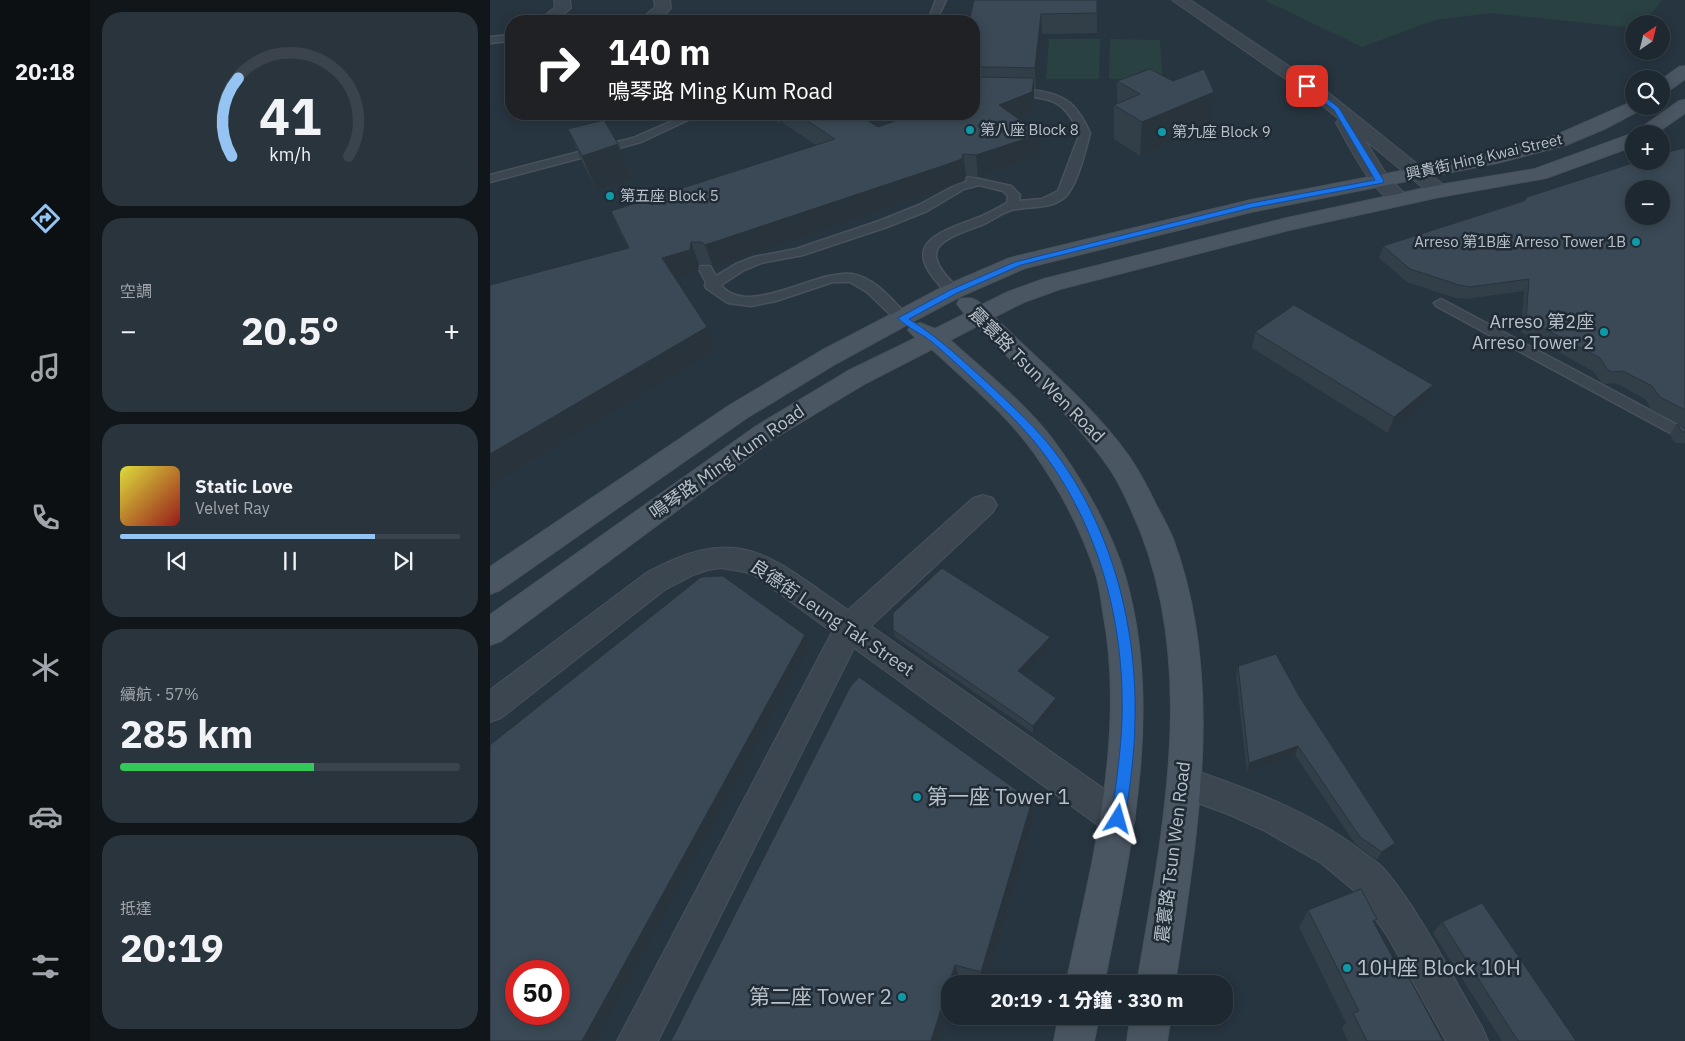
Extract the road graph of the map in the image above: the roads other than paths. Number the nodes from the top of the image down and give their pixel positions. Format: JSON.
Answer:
{"nodes":[{"id":1,"x":562,"y":0,"type":"edge"},
{"id":2,"x":662,"y":0,"type":"edge"},
{"id":3,"x":941,"y":0,"type":"edge"},
{"id":4,"x":1180,"y":0,"type":"edge"},
{"id":5,"x":554,"y":15,"type":"edge"},
{"id":6,"x":657,"y":15,"type":"edge"},
{"id":7,"x":935,"y":15,"type":"edge"},
{"id":8,"x":505,"y":39,"type":"edge"},
{"id":9,"x":490,"y":40,"type":"edge"},
{"id":10,"x":1685,"y":71,"type":"edge"},
{"id":11,"x":1672,"y":86,"type":"edge"},
{"id":12,"x":980,"y":93,"type":"edge"},
{"id":13,"x":1670,"y":102,"type":"edge"},
{"id":14,"x":1684,"y":106,"type":"edge"},
{"id":15,"x":1336,"y":109,"type":"junction"},
{"id":16,"x":1625,"y":111,"type":"edge"},
{"id":17,"x":682,"y":120,"type":"edge"},
{"id":18,"x":1656,"y":125,"type":"edge"},
{"id":19,"x":1625,"y":143,"type":"edge"},
{"id":20,"x":1419,"y":173,"type":"junction"},
{"id":21,"x":490,"y":179,"type":"edge"},
{"id":22,"x":1380,"y":181,"type":"junction"},
{"id":23,"x":1439,"y":191,"type":"junction"},
{"id":24,"x":1400,"y":200,"type":"junction"},
{"id":25,"x":1013,"y":205,"type":"junction"},
{"id":26,"x":705,"y":269,"type":"edge"},
{"id":27,"x":711,"y":285,"type":"junction"},
{"id":28,"x":954,"y":292,"type":"junction"},
{"id":29,"x":1442,"y":303,"type":"dead end"},
{"id":30,"x":980,"y":315,"type":"junction"},
{"id":31,"x":902,"y":318,"type":"junction"},
{"id":32,"x":934,"y":338,"type":"junction"},
{"id":33,"x":1685,"y":436,"type":"edge"},
{"id":34,"x":983,"y":505,"type":"dead end"},
{"id":35,"x":490,"y":582,"type":"edge"},
{"id":36,"x":850,"y":627,"type":"junction"},
{"id":37,"x":490,"y":632,"type":"edge"},
{"id":38,"x":490,"y":708,"type":"edge"},
{"id":39,"x":1185,"y":783,"type":"junction"},
{"id":40,"x":1118,"y":819,"type":"junction"},
{"id":41,"x":1087,"y":975,"type":"edge"},
{"id":42,"x":1157,"y":975,"type":"edge"},
{"id":43,"x":1077,"y":1025,"type":"edge"},
{"id":44,"x":1150,"y":1025,"type":"edge"},
{"id":45,"x":637,"y":1041,"type":"edge"},
{"id":46,"x":1074,"y":1041,"type":"edge"},
{"id":47,"x":1147,"y":1041,"type":"edge"},
{"id":48,"x":1468,"y":1041,"type":"edge"}],
"edges":[{"from":1,"to":5,"type":"street"},
{"from":2,"to":6,"type":"street"},
{"from":3,"to":7,"type":"lane"},
{"from":4,"to":15,"type":"street"},
{"from":8,"to":9,"type":"lane"},
{"from":10,"to":11,"type":"main road"},
{"from":12,"to":25,"type":"lane"},
{"from":13,"to":14,"type":"main road"},
{"from":14,"to":18,"type":"main road"},
{"from":15,"to":20,"type":"street"},
{"from":15,"to":22,"type":"street"},
{"from":16,"to":20,"type":"main road","name":"興貴街 Hing Kwai Street"},
{"from":17,"to":21,"type":"lane"},
{"from":19,"to":23,"type":"main road","name":"興貴街 Hing Kwai Street"},
{"from":20,"to":22,"type":"main road","name":"興貴街 Hing Kwai Street"},
{"from":20,"to":23,"type":"street"},
{"from":22,"to":24,"type":"street"},
{"from":22,"to":28,"type":"main road","name":"興貴街 Hing Kwai Street"},
{"from":23,"to":24,"type":"main road","name":"興貴街 Hing Kwai Street"},
{"from":24,"to":30,"type":"main road","name":"興貴街 Hing Kwai Street"},
{"from":25,"to":27,"type":"lane"},
{"from":25,"to":28,"type":"lane"},
{"from":26,"to":27,"type":"lane"},
{"from":27,"to":31,"type":"lane"},
{"from":28,"to":30,"type":"main road","name":"震寰路 Tsun Wen Road"},
{"from":28,"to":31,"type":"main road","name":"鳴琴路 Ming Kum Road"},
{"from":29,"to":33,"type":"lane"},
{"from":30,"to":32,"type":"main road","name":"鳴琴路 Ming Kum Road"},
{"from":30,"to":39,"type":"main road","name":"震寰路 Tsun Wen Road"},
{"from":31,"to":32,"type":"main road"},
{"from":31,"to":35,"type":"main road","name":"鳴琴路 Ming Kum Road"},
{"from":32,"to":37,"type":"main road","name":"鳴琴路 Ming Kum Road"},
{"from":32,"to":40,"type":"main road"},
{"from":34,"to":36,"type":"street"},
{"from":36,"to":38,"type":"street","name":"良德街 Leung Tak Street"},
{"from":36,"to":40,"type":"street","name":"良德街 Leung Tak Street"},
{"from":36,"to":45,"type":"street"},
{"from":39,"to":42,"type":"main road","name":"震寰路 Tsun Wen Road"},
{"from":39,"to":48,"type":"street"},
{"from":40,"to":41,"type":"main road"},
{"from":43,"to":46,"type":"main road"},
{"from":44,"to":47,"type":"main road"}]}
